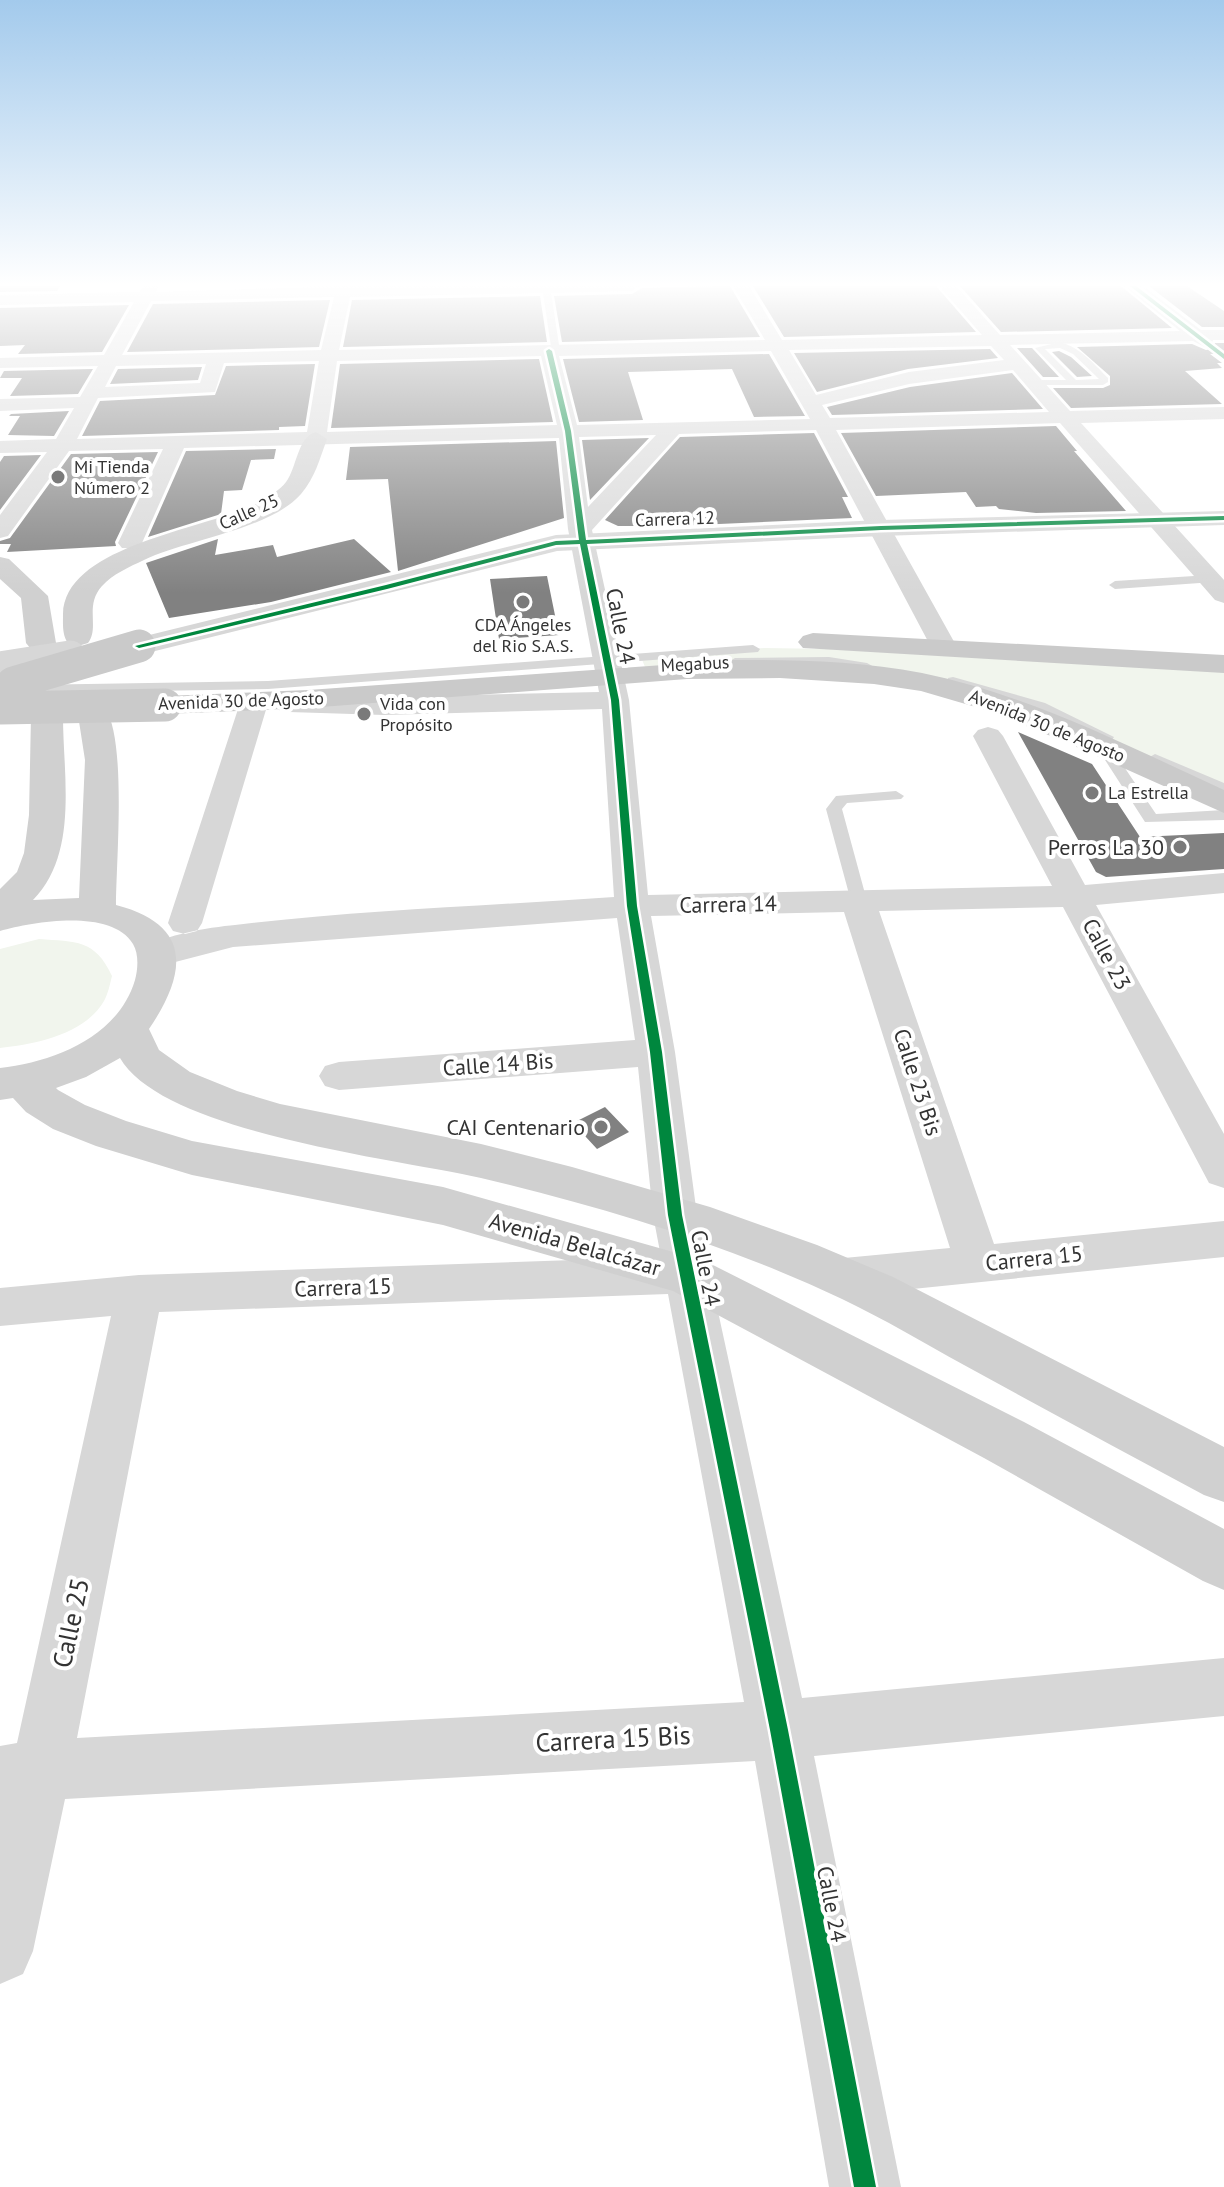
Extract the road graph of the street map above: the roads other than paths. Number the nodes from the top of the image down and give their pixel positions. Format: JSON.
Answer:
{"nodes":[{"id":1,"x":97,"y":388,"type":"edge"},
{"id":2,"x":207,"y":388,"type":"edge"},
{"id":3,"x":324,"y":388,"type":"edge"},
{"id":4,"x":558,"y":388,"type":"edge"},
{"id":5,"x":803,"y":388,"type":"edge"},
{"id":6,"x":868,"y":388,"type":"edge"},
{"id":7,"x":1039,"y":388,"type":"edge"},
{"id":8,"x":92,"y":398,"type":"junction"},
{"id":9,"x":811,"y":402,"type":"junction"},
{"id":10,"x":0,"y":405,"type":"edge"},
{"id":11,"x":1224,"y":413,"type":"edge"},
{"id":12,"x":1065,"y":417,"type":"junction"},
{"id":13,"x":821,"y":423,"type":"junction"},
{"id":14,"x":674,"y":428,"type":"junction"},
{"id":15,"x":568,"y":431,"type":"junction"},
{"id":16,"x":316,"y":439,"type":"junction"},
{"id":17,"x":176,"y":443,"type":"junction"},
{"id":18,"x":63,"y":445,"type":"junction"},
{"id":19,"x":0,"y":447,"type":"edge"},
{"id":20,"x":1224,"y":518,"type":"edge"},
{"id":21,"x":1157,"y":520,"type":"junction"},
{"id":22,"x":881,"y":528,"type":"junction"},
{"id":23,"x":0,"y":531,"type":"edge"},
{"id":24,"x":581,"y":535,"type":"junction"},
{"id":25,"x":134,"y":548,"type":"junction"},
{"id":26,"x":0,"y":565,"type":"edge"},
{"id":27,"x":1115,"y":585,"type":"dead end"},
{"id":28,"x":1217,"y":587,"type":"edge"},
{"id":29,"x":78,"y":637,"type":"dead end"},
{"id":30,"x":41,"y":643,"type":"dead end"},
{"id":31,"x":139,"y":646,"type":"joint"},
{"id":32,"x":944,"y":647,"type":"junction"},
{"id":33,"x":1224,"y":664,"type":"edge"},
{"id":34,"x":610,"y":672,"type":"junction"},
{"id":35,"x":1224,"y":672,"type":"edge"},
{"id":36,"x":2,"y":689,"type":"edge"},
{"id":37,"x":161,"y":693,"type":"junction"},
{"id":38,"x":259,"y":703,"type":"junction"},
{"id":39,"x":94,"y":715,"type":"dead end"},
{"id":40,"x":47,"y":716,"type":"dead end"},
{"id":41,"x":988,"y":736,"type":"dead end"},
{"id":42,"x":1105,"y":749,"type":"junction"},
{"id":43,"x":1224,"y":789,"type":"edge"},
{"id":44,"x":896,"y":796,"type":"dead end"},
{"id":45,"x":1224,"y":803,"type":"edge"},
{"id":46,"x":1224,"y":815,"type":"edge"},
{"id":47,"x":1224,"y":883,"type":"edge"},
{"id":48,"x":1076,"y":896,"type":"junction"},
{"id":49,"x":858,"y":901,"type":"junction"},
{"id":50,"x":632,"y":906,"type":"junction"},
{"id":51,"x":0,"y":908,"type":"edge"},
{"id":52,"x":97,"y":912,"type":"junction"},
{"id":53,"x":0,"y":919,"type":"edge"},
{"id":54,"x":185,"y":923,"type":"junction"},
{"id":55,"x":233,"y":936,"type":"junction"},
{"id":56,"x":148,"y":941,"type":"junction"},
{"id":57,"x":129,"y":1030,"type":"junction"},
{"id":58,"x":656,"y":1052,"type":"junction"},
{"id":59,"x":339,"y":1076,"type":"dead end"},
{"id":60,"x":12,"y":1083,"type":"edge"},
{"id":61,"x":1224,"y":1172,"type":"edge"},
{"id":62,"x":675,"y":1215,"type":"junction"},
{"id":63,"x":1224,"y":1239,"type":"edge"},
{"id":64,"x":978,"y":1264,"type":"junction"},
{"id":65,"x":687,"y":1275,"type":"junction"},
{"id":66,"x":844,"y":1277,"type":"junction"},
{"id":67,"x":139,"y":1294,"type":"junction"},
{"id":68,"x":0,"y":1307,"type":"edge"},
{"id":69,"x":1224,"y":1476,"type":"edge"},
{"id":70,"x":1224,"y":1561,"type":"edge"},
{"id":71,"x":1224,"y":1687,"type":"edge"},
{"id":72,"x":779,"y":1730,"type":"junction"},
{"id":73,"x":20,"y":1773,"type":"edge"},
{"id":74,"x":0,"y":1951,"type":"edge"},
{"id":75,"x":865,"y":2187,"type":"edge"}],
"edges":[{"from":1,"to":8,"type":"street"},
{"from":2,"to":8,"type":"street"},
{"from":3,"to":16,"type":"street","name":"Calle 25"},
{"from":4,"to":15,"type":"street","name":"Calle 24"},
{"from":5,"to":9,"type":"street"},
{"from":6,"to":9,"type":"street"},
{"from":7,"to":12,"type":"street"},
{"from":8,"to":10,"type":"street"},
{"from":8,"to":18,"type":"street"},
{"from":9,"to":13,"type":"street"},
{"from":11,"to":12,"type":"street"},
{"from":12,"to":13,"type":"street"},
{"from":12,"to":21,"type":"street"},
{"from":13,"to":14,"type":"street"},
{"from":13,"to":22,"type":"street"},
{"from":14,"to":15,"type":"street"},
{"from":14,"to":24,"type":"street"},
{"from":15,"to":16,"type":"street"},
{"from":15,"to":24,"type":"street","name":"Calle 24"},
{"from":16,"to":17,"type":"street"},
{"from":16,"to":25,"type":"main road","name":"Calle 25"},
{"from":17,"to":18,"type":"street"},
{"from":17,"to":25,"type":"street"},
{"from":18,"to":19,"type":"street"},
{"from":18,"to":23,"type":"street"},
{"from":20,"to":21,"type":"street","name":"Carrera 12"},
{"from":21,"to":22,"type":"street","name":"Carrera 12"},
{"from":21,"to":28,"type":"street"},
{"from":22,"to":24,"type":"street","name":"Carrera 12"},
{"from":22,"to":32,"type":"street"},
{"from":24,"to":31,"type":"street","name":"Carrera 12"},
{"from":24,"to":34,"type":"street","name":"Calle 24"},
{"from":25,"to":29,"type":"main road","name":"Calle 25"},
{"from":26,"to":30,"type":"main road"},
{"from":27,"to":28,"type":"lane"},
{"from":31,"to":36,"type":"main road","bridge":true},
{"from":32,"to":33,"type":"main road","name":"Avenida 30 de Agosto"},
{"from":32,"to":34,"type":"main road","name":"Avenida 30 de Agosto"},
{"from":34,"to":35,"type":"lane","name":"Megabus"},
{"from":34,"to":36,"type":"lane","name":"Megabus"},
{"from":34,"to":37,"type":"main road","name":"Avenida 30 de Agosto"},
{"from":34,"to":38,"type":"main road","name":"Avenida 30 de Agosto"},
{"from":34,"to":42,"type":"main road","name":"Avenida 30 de Agosto"},
{"from":34,"to":43,"type":"lane","name":"Megabus"},
{"from":34,"to":50,"type":"street","name":"Calle 24"},
{"from":36,"to":37,"type":"main road","name":"Avenida 30 de Agosto","bridge":true},
{"from":37,"to":38,"type":"main road","name":"Avenida 30 de Agosto"},
{"from":38,"to":54,"type":"street"},
{"from":39,"to":52,"type":"main road"},
{"from":40,"to":51,"type":"main road"},
{"from":41,"to":48,"type":"street","name":"Calle 23"},
{"from":42,"to":45,"type":"main road","name":"Avenida 30 de Agosto"},
{"from":42,"to":46,"type":"lane"},
{"from":44,"to":49,"type":"lane"},
{"from":47,"to":48,"type":"street","name":"Carrera 14"},
{"from":48,"to":49,"type":"street","name":"Carrera 14"},
{"from":48,"to":61,"type":"street","name":"Calle 23"},
{"from":49,"to":50,"type":"street","name":"Carrera 14"},
{"from":49,"to":64,"type":"street","name":"Calle 23 Bis"},
{"from":50,"to":55,"type":"street","name":"Carrera 14"},
{"from":50,"to":58,"type":"street","name":"Calle 24"},
{"from":52,"to":53,"type":"main road"},
{"from":52,"to":56,"type":"main road"},
{"from":54,"to":55,"type":"street","name":"Carrera 14"},
{"from":54,"to":56,"type":"street","name":"Carrera 14"},
{"from":55,"to":56,"type":"street","name":"Carrera 14"},
{"from":56,"to":57,"type":"main road"},
{"from":57,"to":60,"type":"main road"},
{"from":57,"to":62,"type":"main road"},
{"from":58,"to":59,"type":"street","name":"Calle 14 Bis"},
{"from":58,"to":62,"type":"street","name":"Calle 24"},
{"from":60,"to":65,"type":"main road","name":"Avenida Belalcázar"},
{"from":62,"to":65,"type":"street","name":"Calle 24"},
{"from":62,"to":66,"type":"main road"},
{"from":63,"to":64,"type":"street","name":"Carrera 15"},
{"from":64,"to":66,"type":"street","name":"Carrera 15"},
{"from":65,"to":67,"type":"street","name":"Carrera 15"},
{"from":65,"to":70,"type":"main road","name":"Avenida Belalcázar"},
{"from":65,"to":72,"type":"street","name":"Calle 24"},
{"from":66,"to":69,"type":"main road"},
{"from":67,"to":68,"type":"street","name":"Carrera 15"},
{"from":67,"to":73,"type":"street","name":"Calle 25"},
{"from":71,"to":72,"type":"street","name":"Carrera 15 Bis"},
{"from":72,"to":73,"type":"street","name":"Carrera 15 Bis"},
{"from":72,"to":75,"type":"street","name":"Calle 24"},
{"from":73,"to":74,"type":"street","name":"Calle 25"}]}
